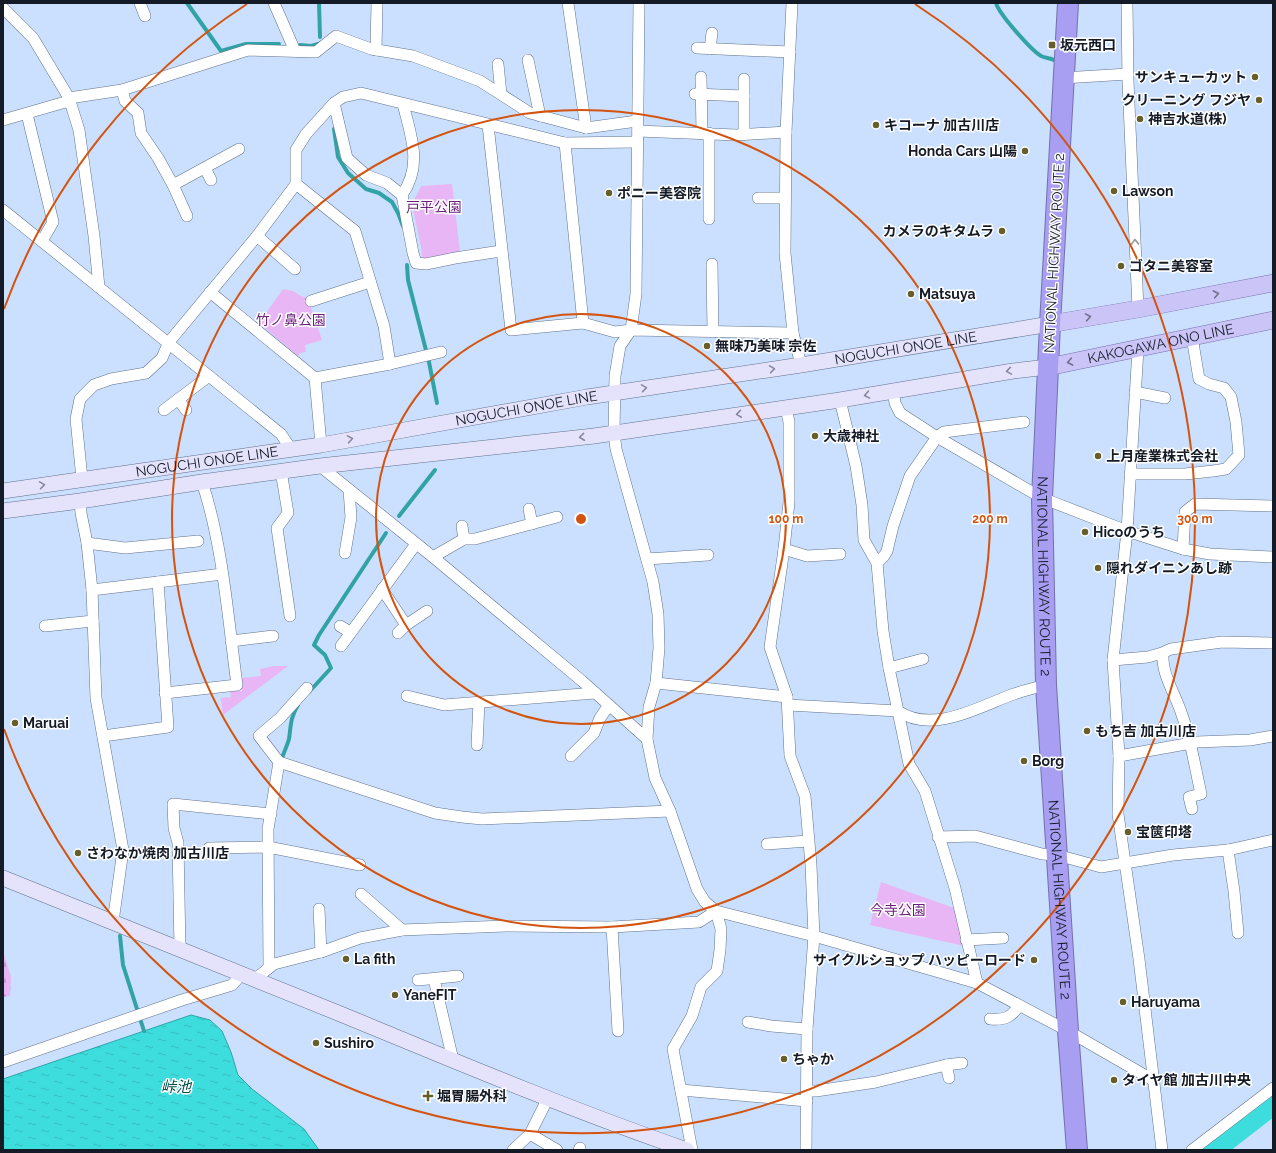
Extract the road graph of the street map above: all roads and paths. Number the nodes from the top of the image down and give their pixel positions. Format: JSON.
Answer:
{"nodes":[{"id":1,"x":8,"y":3,"type":"edge"},
{"id":2,"x":140,"y":3,"type":"edge"},
{"id":3,"x":274,"y":3,"type":"edge"},
{"id":4,"x":377,"y":3,"type":"edge"},
{"id":5,"x":568,"y":3,"type":"edge"},
{"id":6,"x":639,"y":3,"type":"edge"},
{"id":7,"x":792,"y":3,"type":"edge"},
{"id":8,"x":1068,"y":3,"type":"edge"},
{"id":9,"x":1127,"y":3,"type":"edge"},
{"id":10,"x":3,"y":7,"type":"edge"},
{"id":11,"x":145,"y":16,"type":"dead end"},
{"id":12,"x":712,"y":33,"type":"dead end"},
{"id":13,"x":697,"y":48,"type":"dead end"},
{"id":14,"x":710,"y":49,"type":"junction"},
{"id":15,"x":376,"y":50,"type":"junction"},
{"id":16,"x":295,"y":51,"type":"junction"},
{"id":17,"x":790,"y":52,"type":"junction"},
{"id":18,"x":528,"y":60,"type":"dead end"},
{"id":19,"x":498,"y":64,"type":"dead end"},
{"id":20,"x":1128,"y":74,"type":"junction"},
{"id":21,"x":701,"y":78,"type":"dead end"},
{"id":22,"x":1063,"y":78,"type":"junction"},
{"id":23,"x":744,"y":79,"type":"dead end"},
{"id":24,"x":122,"y":90,"type":"junction"},
{"id":25,"x":501,"y":94,"type":"junction"},
{"id":26,"x":698,"y":94,"type":"junction"},
{"id":27,"x":744,"y":96,"type":"junction"},
{"id":28,"x":69,"y":100,"type":"junction"},
{"id":29,"x":334,"y":102,"type":"junction"},
{"id":30,"x":403,"y":104,"type":"junction"},
{"id":31,"x":27,"y":114,"type":"junction"},
{"id":32,"x":540,"y":116,"type":"junction"},
{"id":33,"x":3,"y":120,"type":"edge"},
{"id":34,"x":488,"y":125,"type":"junction"},
{"id":35,"x":637,"y":126,"type":"junction"},
{"id":36,"x":586,"y":128,"type":"junction"},
{"id":37,"x":786,"y":132,"type":"junction"},
{"id":38,"x":705,"y":133,"type":"junction"},
{"id":39,"x":744,"y":134,"type":"junction"},
{"id":40,"x":637,"y":142,"type":"junction"},
{"id":41,"x":565,"y":143,"type":"junction"},
{"id":42,"x":240,"y":149,"type":"dead end"},
{"id":43,"x":205,"y":168,"type":"junction"},
{"id":44,"x":211,"y":180,"type":"dead end"},
{"id":45,"x":296,"y":184,"type":"junction"},
{"id":46,"x":172,"y":185,"type":"junction"},
{"id":47,"x":402,"y":195,"type":"junction"},
{"id":48,"x":758,"y":198,"type":"dead end"},
{"id":49,"x":786,"y":198,"type":"junction"},
{"id":50,"x":3,"y":210,"type":"edge"},
{"id":51,"x":187,"y":216,"type":"dead end"},
{"id":52,"x":709,"y":218,"type":"dead end"},
{"id":53,"x":257,"y":236,"type":"junction"},
{"id":54,"x":42,"y":241,"type":"junction"},
{"id":55,"x":501,"y":251,"type":"junction"},
{"id":56,"x":712,"y":264,"type":"dead end"},
{"id":57,"x":294,"y":269,"type":"dead end"},
{"id":58,"x":370,"y":282,"type":"junction"},
{"id":59,"x":1273,"y":283,"type":"edge"},
{"id":60,"x":99,"y":287,"type":"junction"},
{"id":61,"x":210,"y":292,"type":"junction"},
{"id":62,"x":311,"y":301,"type":"dead end"},
{"id":63,"x":1138,"y":309,"type":"junction"},
{"id":64,"x":1273,"y":320,"type":"edge"},
{"id":65,"x":583,"y":323,"type":"junction"},
{"id":66,"x":1050,"y":324,"type":"junction"},
{"id":67,"x":630,"y":330,"type":"junction"},
{"id":68,"x":713,"y":332,"type":"junction"},
{"id":69,"x":793,"y":333,"type":"junction"},
{"id":70,"x":1192,"y":337,"type":"junction"},
{"id":71,"x":168,"y":342,"type":"junction"},
{"id":72,"x":1138,"y":349,"type":"junction"},
{"id":73,"x":432,"y":354,"type":"dead end"},
{"id":74,"x":390,"y":364,"type":"junction"},
{"id":75,"x":801,"y":364,"type":"junction"},
{"id":76,"x":1048,"y":367,"type":"junction"},
{"id":77,"x":209,"y":376,"type":"junction"},
{"id":78,"x":315,"y":378,"type":"junction"},
{"id":79,"x":893,"y":390,"type":"junction"},
{"id":80,"x":1135,"y":392,"type":"junction"},
{"id":81,"x":614,"y":393,"type":"junction"},
{"id":82,"x":1165,"y":398,"type":"dead end"},
{"id":83,"x":178,"y":399,"type":"junction"},
{"id":84,"x":840,"y":400,"type":"junction"},
{"id":85,"x":786,"y":408,"type":"junction"},
{"id":86,"x":164,"y":410,"type":"dead end"},
{"id":87,"x":186,"y":410,"type":"dead end"},
{"id":88,"x":1024,"y":422,"type":"dead end"},
{"id":89,"x":614,"y":433,"type":"junction"},
{"id":90,"x":937,"y":437,"type":"junction"},
{"id":91,"x":320,"y":444,"type":"junction"},
{"id":92,"x":290,"y":449,"type":"junction"},
{"id":93,"x":320,"y":466,"type":"junction"},
{"id":94,"x":281,"y":471,"type":"junction"},
{"id":95,"x":1130,"y":474,"type":"junction"},
{"id":96,"x":82,"y":479,"type":"junction"},
{"id":97,"x":202,"y":482,"type":"junction"},
{"id":98,"x":349,"y":490,"type":"junction"},
{"id":99,"x":3,"y":491,"type":"edge"},
{"id":100,"x":1042,"y":498,"type":"junction"},
{"id":101,"x":80,"y":501,"type":"junction"},
{"id":102,"x":1273,"y":506,"type":"edge"},
{"id":103,"x":529,"y":509,"type":"dead end"},
{"id":104,"x":3,"y":511,"type":"edge"},
{"id":105,"x":557,"y":517,"type":"dead end"},
{"id":106,"x":532,"y":524,"type":"junction"},
{"id":107,"x":462,"y":526,"type":"dead end"},
{"id":108,"x":1127,"y":531,"type":"junction"},
{"id":109,"x":464,"y":539,"type":"junction"},
{"id":110,"x":198,"y":541,"type":"dead end"},
{"id":111,"x":87,"y":543,"type":"junction"},
{"id":112,"x":416,"y":544,"type":"junction"},
{"id":113,"x":784,"y":549,"type":"junction"},
{"id":114,"x":1183,"y":549,"type":"junction"},
{"id":115,"x":345,"y":553,"type":"dead end"},
{"id":116,"x":840,"y":554,"type":"dead end"},
{"id":117,"x":708,"y":555,"type":"dead end"},
{"id":118,"x":1273,"y":557,"type":"edge"},
{"id":119,"x":434,"y":558,"type":"junction"},
{"id":120,"x":647,"y":559,"type":"junction"},
{"id":121,"x":877,"y":562,"type":"junction"},
{"id":122,"x":222,"y":574,"type":"junction"},
{"id":123,"x":158,"y":582,"type":"junction"},
{"id":124,"x":382,"y":589,"type":"junction"},
{"id":125,"x":92,"y":590,"type":"junction"},
{"id":126,"x":427,"y":612,"type":"dead end"},
{"id":127,"x":290,"y":616,"type":"dead end"},
{"id":128,"x":93,"y":621,"type":"junction"},
{"id":129,"x":406,"y":625,"type":"junction"},
{"id":130,"x":45,"y":626,"type":"dead end"},
{"id":131,"x":340,"y":626,"type":"dead end"},
{"id":132,"x":350,"y":632,"type":"junction"},
{"id":133,"x":398,"y":633,"type":"dead end"},
{"id":134,"x":273,"y":636,"type":"dead end"},
{"id":135,"x":231,"y":641,"type":"junction"},
{"id":136,"x":1273,"y":643,"type":"edge"},
{"id":137,"x":341,"y":646,"type":"dead end"},
{"id":138,"x":1163,"y":653,"type":"junction"},
{"id":139,"x":923,"y":659,"type":"dead end"},
{"id":140,"x":1113,"y":660,"type":"junction"},
{"id":141,"x":889,"y":668,"type":"junction"},
{"id":142,"x":656,"y":683,"type":"junction"},
{"id":143,"x":1046,"y":685,"type":"junction"},
{"id":144,"x":307,"y":688,"type":"dead end"},
{"id":145,"x":165,"y":693,"type":"junction"},
{"id":146,"x":595,"y":693,"type":"junction"},
{"id":147,"x":407,"y":696,"type":"dead end"},
{"id":148,"x":787,"y":701,"type":"junction"},
{"id":149,"x":479,"y":702,"type":"junction"},
{"id":150,"x":609,"y":706,"type":"junction"},
{"id":151,"x":898,"y":711,"type":"junction"},
{"id":152,"x":102,"y":736,"type":"junction"},
{"id":153,"x":1273,"y":736,"type":"edge"},
{"id":154,"x":647,"y":740,"type":"junction"},
{"id":155,"x":1190,"y":744,"type":"junction"},
{"id":156,"x":477,"y":745,"type":"dead end"},
{"id":157,"x":571,"y":756,"type":"dead end"},
{"id":158,"x":1119,"y":756,"type":"junction"},
{"id":159,"x":279,"y":762,"type":"junction"},
{"id":160,"x":1192,"y":809,"type":"dead end"},
{"id":161,"x":670,"y":812,"type":"junction"},
{"id":162,"x":271,"y":814,"type":"junction"},
{"id":163,"x":938,"y":837,"type":"junction"},
{"id":164,"x":1273,"y":840,"type":"edge"},
{"id":165,"x":808,"y":841,"type":"junction"},
{"id":166,"x":767,"y":844,"type":"dead end"},
{"id":167,"x":268,"y":847,"type":"junction"},
{"id":168,"x":209,"y":848,"type":"dead end"},
{"id":169,"x":337,"y":848,"type":"dead end"},
{"id":170,"x":1228,"y":850,"type":"junction"},
{"id":171,"x":1057,"y":855,"type":"junction"},
{"id":172,"x":335,"y":860,"type":"junction"},
{"id":173,"x":1125,"y":863,"type":"junction"},
{"id":174,"x":360,"y":865,"type":"dead end"},
{"id":175,"x":3,"y":878,"type":"edge"},
{"id":176,"x":361,"y":894,"type":"dead end"},
{"id":177,"x":319,"y":909,"type":"dead end"},
{"id":178,"x":716,"y":912,"type":"junction"},
{"id":179,"x":113,"y":922,"type":"junction"},
{"id":180,"x":612,"y":927,"type":"junction"},
{"id":181,"x":402,"y":930,"type":"junction"},
{"id":182,"x":1238,"y":933,"type":"dead end"},
{"id":183,"x":814,"y":936,"type":"junction"},
{"id":184,"x":1003,"y":938,"type":"dead end"},
{"id":185,"x":966,"y":940,"type":"junction"},
{"id":186,"x":180,"y":950,"type":"junction"},
{"id":187,"x":320,"y":952,"type":"junction"},
{"id":188,"x":270,"y":968,"type":"junction"},
{"id":189,"x":249,"y":976,"type":"junction"},
{"id":190,"x":458,"y":976,"type":"dead end"},
{"id":191,"x":434,"y":979,"type":"junction"},
{"id":192,"x":418,"y":980,"type":"dead end"},
{"id":193,"x":977,"y":983,"type":"junction"},
{"id":194,"x":604,"y":987,"type":"dead end"},
{"id":195,"x":615,"y":987,"type":"junction"},
{"id":196,"x":1019,"y":1006,"type":"junction"},
{"id":197,"x":605,"y":1019,"type":"dead end"},
{"id":198,"x":617,"y":1019,"type":"junction"},
{"id":199,"x":990,"y":1019,"type":"dead end"},
{"id":200,"x":748,"y":1022,"type":"dead end"},
{"id":201,"x":807,"y":1029,"type":"junction"},
{"id":202,"x":618,"y":1031,"type":"dead end"},
{"id":203,"x":1068,"y":1031,"type":"junction"},
{"id":204,"x":454,"y":1060,"type":"junction"},
{"id":205,"x":3,"y":1062,"type":"edge"},
{"id":206,"x":962,"y":1063,"type":"dead end"},
{"id":207,"x":946,"y":1065,"type":"junction"},
{"id":208,"x":950,"y":1078,"type":"dead end"},
{"id":209,"x":1153,"y":1080,"type":"junction"},
{"id":210,"x":1273,"y":1088,"type":"edge"},
{"id":211,"x":681,"y":1090,"type":"junction"},
{"id":212,"x":808,"y":1096,"type":"junction"},
{"id":213,"x":548,"y":1098,"type":"junction"},
{"id":214,"x":530,"y":1134,"type":"junction"},
{"id":215,"x":513,"y":1150,"type":"edge"},
{"id":216,"x":557,"y":1150,"type":"edge"},
{"id":217,"x":687,"y":1150,"type":"edge"},
{"id":218,"x":692,"y":1150,"type":"edge"},
{"id":219,"x":806,"y":1150,"type":"edge"},
{"id":220,"x":1077,"y":1150,"type":"edge"},
{"id":221,"x":1162,"y":1150,"type":"edge"},
{"id":222,"x":1192,"y":1150,"type":"edge"}],
"edges":[{"from":1,"to":10,"type":"street"},
{"from":2,"to":11,"type":"street"},
{"from":3,"to":16,"type":"street"},
{"from":4,"to":15,"type":"street"},
{"from":5,"to":36,"type":"street"},
{"from":6,"to":35,"type":"street"},
{"from":7,"to":17,"type":"street"},
{"from":8,"to":22,"type":"highway","name":"NATIONAL HIGHWAY ROUTE 2"},
{"from":9,"to":20,"type":"street"},
{"from":10,"to":28,"type":"street"},
{"from":12,"to":14,"type":"street"},
{"from":13,"to":14,"type":"street"},
{"from":14,"to":17,"type":"street"},
{"from":15,"to":16,"type":"street"},
{"from":15,"to":25,"type":"street"},
{"from":16,"to":24,"type":"street"},
{"from":17,"to":37,"type":"street"},
{"from":18,"to":32,"type":"street"},
{"from":19,"to":25,"type":"street"},
{"from":20,"to":22,"type":"street"},
{"from":63,"to":20,"type":"street","one_way":true},
{"from":21,"to":26,"type":"street"},
{"from":22,"to":66,"type":"highway","name":"NATIONAL HIGHWAY ROUTE 2"},
{"from":23,"to":27,"type":"street"},
{"from":24,"to":28,"type":"street"},
{"from":24,"to":46,"type":"street"},
{"from":25,"to":32,"type":"street"},
{"from":26,"to":27,"type":"street"},
{"from":26,"to":38,"type":"street"},
{"from":27,"to":39,"type":"street"},
{"from":28,"to":31,"type":"street"},
{"from":28,"to":60,"type":"street"},
{"from":29,"to":30,"type":"street"},
{"from":29,"to":45,"type":"street"},
{"from":29,"to":47,"type":"street"},
{"from":30,"to":34,"type":"street"},
{"from":30,"to":47,"type":"street"},
{"from":31,"to":33,"type":"street"},
{"from":31,"to":54,"type":"street"},
{"from":32,"to":36,"type":"street"},
{"from":34,"to":41,"type":"street"},
{"from":34,"to":55,"type":"street"},
{"from":35,"to":36,"type":"street"},
{"from":35,"to":38,"type":"street"},
{"from":35,"to":40,"type":"street"},
{"from":37,"to":39,"type":"street"},
{"from":37,"to":49,"type":"street"},
{"from":38,"to":39,"type":"street"},
{"from":38,"to":52,"type":"street"},
{"from":40,"to":41,"type":"street"},
{"from":40,"to":67,"type":"street"},
{"from":41,"to":65,"type":"street"},
{"from":42,"to":43,"type":"street"},
{"from":43,"to":44,"type":"street"},
{"from":43,"to":46,"type":"street"},
{"from":45,"to":53,"type":"street"},
{"from":45,"to":58,"type":"street"},
{"from":46,"to":51,"type":"street"},
{"from":47,"to":55,"type":"street"},
{"from":48,"to":49,"type":"street"},
{"from":49,"to":69,"type":"street"},
{"from":50,"to":54,"type":"street"},
{"from":53,"to":57,"type":"street"},
{"from":53,"to":61,"type":"street"},
{"from":54,"to":60,"type":"street"},
{"from":55,"to":65,"type":"street"},
{"from":56,"to":68,"type":"street"},
{"from":58,"to":62,"type":"street"},
{"from":58,"to":74,"type":"street"},
{"from":63,"to":59,"type":"main road","one_way":true},
{"from":60,"to":71,"type":"street"},
{"from":61,"to":71,"type":"street"},
{"from":61,"to":78,"type":"street"},
{"from":66,"to":63,"type":"main road","one_way":true},
{"from":64,"to":70,"type":"main road","name":"KAKOGAWA ONO LINE"},
{"from":65,"to":67,"type":"street"},
{"from":66,"to":75,"type":"main road","name":"NOGUCHI ONOE LINE"},
{"from":66,"to":76,"type":"highway","name":"NATIONAL HIGHWAY ROUTE 2"},
{"from":67,"to":68,"type":"street"},
{"from":67,"to":81,"type":"street"},
{"from":68,"to":69,"type":"street"},
{"from":69,"to":75,"type":"street"},
{"from":70,"to":72,"type":"main road","name":"KAKOGAWA ONO LINE"},
{"from":70,"to":95,"type":"street"},
{"from":71,"to":77,"type":"street"},
{"from":71,"to":96,"type":"street"},
{"from":72,"to":76,"type":"main road","name":"KAKOGAWA ONO LINE","one_way":true},
{"from":72,"to":80,"type":"street"},
{"from":73,"to":74,"type":"street"},
{"from":74,"to":78,"type":"street"},
{"from":81,"to":75,"type":"main road","name":"NOGUCHI ONOE LINE","one_way":true},
{"from":76,"to":79,"type":"main road","name":"NOGUCHI ONOE LINE","one_way":true},
{"from":76,"to":100,"type":"highway","name":"NATIONAL HIGHWAY ROUTE 2"},
{"from":77,"to":83,"type":"street"},
{"from":77,"to":92,"type":"street"},
{"from":78,"to":91,"type":"street"},
{"from":79,"to":84,"type":"main road","name":"NOGUCHI ONOE LINE","one_way":true},
{"from":79,"to":90,"type":"street"},
{"from":80,"to":82,"type":"street"},
{"from":80,"to":95,"type":"street"},
{"from":81,"to":89,"type":"street"},
{"from":91,"to":81,"type":"main road","name":"NOGUCHI ONOE LINE","one_way":true},
{"from":83,"to":86,"type":"street"},
{"from":83,"to":87,"type":"street"},
{"from":84,"to":85,"type":"main road","name":"NOGUCHI ONOE LINE"},
{"from":84,"to":121,"type":"street"},
{"from":85,"to":89,"type":"main road","name":"NOGUCHI ONOE LINE","one_way":true},
{"from":85,"to":113,"type":"street"},
{"from":88,"to":90,"type":"street"},
{"from":89,"to":93,"type":"main road","name":"NOGUCHI ONOE LINE","one_way":true},
{"from":89,"to":120,"type":"street"},
{"from":90,"to":100,"type":"street"},
{"from":90,"to":121,"type":"street"},
{"from":91,"to":92,"type":"main road","name":"NOGUCHI ONOE LINE"},
{"from":92,"to":96,"type":"main road","name":"NOGUCHI ONOE LINE"},
{"from":93,"to":94,"type":"main road","name":"NOGUCHI ONOE LINE"},
{"from":93,"to":98,"type":"street"},
{"from":94,"to":97,"type":"main road","name":"NOGUCHI ONOE LINE"},
{"from":94,"to":127,"type":"street"},
{"from":95,"to":108,"type":"street"},
{"from":99,"to":96,"type":"main road","name":"NOGUCHI ONOE LINE","one_way":true},
{"from":97,"to":101,"type":"main road","name":"NOGUCHI ONOE LINE"},
{"from":97,"to":122,"type":"street"},
{"from":98,"to":112,"type":"street"},
{"from":98,"to":115,"type":"street"},
{"from":100,"to":108,"type":"street"},
{"from":100,"to":143,"type":"highway","name":"NATIONAL HIGHWAY ROUTE 2"},
{"from":101,"to":104,"type":"main road","name":"NOGUCHI ONOE LINE"},
{"from":101,"to":111,"type":"street"},
{"from":102,"to":114,"type":"street"},
{"from":103,"to":106,"type":"street"},
{"from":105,"to":106,"type":"street"},
{"from":106,"to":109,"type":"street"},
{"from":107,"to":109,"type":"street"},
{"from":108,"to":114,"type":"street"},
{"from":108,"to":140,"type":"street"},
{"from":109,"to":119,"type":"street"},
{"from":110,"to":111,"type":"street"},
{"from":111,"to":125,"type":"street"},
{"from":112,"to":119,"type":"street"},
{"from":112,"to":124,"type":"street"},
{"from":113,"to":116,"type":"street"},
{"from":113,"to":148,"type":"street"},
{"from":114,"to":118,"type":"street"},
{"from":117,"to":120,"type":"street"},
{"from":119,"to":146,"type":"street"},
{"from":120,"to":142,"type":"street"},
{"from":121,"to":141,"type":"street"},
{"from":122,"to":123,"type":"street"},
{"from":122,"to":135,"type":"street"},
{"from":123,"to":125,"type":"street"},
{"from":123,"to":145,"type":"street"},
{"from":124,"to":129,"type":"street"},
{"from":124,"to":132,"type":"street"},
{"from":125,"to":128,"type":"street"},
{"from":126,"to":129,"type":"street"},
{"from":128,"to":130,"type":"street"},
{"from":128,"to":152,"type":"street"},
{"from":129,"to":133,"type":"street"},
{"from":131,"to":132,"type":"street"},
{"from":132,"to":137,"type":"street"},
{"from":134,"to":135,"type":"street"},
{"from":135,"to":145,"type":"street"},
{"from":136,"to":138,"type":"street"},
{"from":138,"to":140,"type":"street"},
{"from":138,"to":155,"type":"street"},
{"from":139,"to":141,"type":"street"},
{"from":140,"to":158,"type":"street"},
{"from":141,"to":151,"type":"street"},
{"from":142,"to":148,"type":"street"},
{"from":142,"to":154,"type":"street"},
{"from":143,"to":151,"type":"street"},
{"from":143,"to":171,"type":"highway","name":"NATIONAL HIGHWAY ROUTE 2"},
{"from":144,"to":159,"type":"street"},
{"from":145,"to":152,"type":"street"},
{"from":146,"to":149,"type":"street"},
{"from":146,"to":150,"type":"street"},
{"from":147,"to":149,"type":"street"},
{"from":148,"to":151,"type":"street"},
{"from":148,"to":165,"type":"street"},
{"from":149,"to":156,"type":"street"},
{"from":150,"to":154,"type":"street"},
{"from":150,"to":157,"type":"street"},
{"from":151,"to":163,"type":"street"},
{"from":152,"to":179,"type":"street"},
{"from":153,"to":155,"type":"street"},
{"from":154,"to":161,"type":"street"},
{"from":155,"to":158,"type":"street"},
{"from":155,"to":160,"type":"street"},
{"from":158,"to":173,"type":"street"},
{"from":159,"to":161,"type":"street"},
{"from":159,"to":162,"type":"street"},
{"from":161,"to":178,"type":"street"},
{"from":162,"to":167,"type":"street"},
{"from":162,"to":186,"type":"street"},
{"from":163,"to":171,"type":"street"},
{"from":163,"to":185,"type":"street"},
{"from":164,"to":170,"type":"street"},
{"from":165,"to":166,"type":"street"},
{"from":165,"to":183,"type":"street"},
{"from":167,"to":168,"type":"street"},
{"from":167,"to":172,"type":"street"},
{"from":167,"to":188,"type":"street"},
{"from":169,"to":172,"type":"street"},
{"from":170,"to":173,"type":"street"},
{"from":170,"to":182,"type":"street"},
{"from":171,"to":173,"type":"street"},
{"from":171,"to":203,"type":"highway","name":"NATIONAL HIGHWAY ROUTE 2"},
{"from":172,"to":174,"type":"street"},
{"from":173,"to":209,"type":"street"},
{"from":175,"to":179,"type":"main road"},
{"from":176,"to":181,"type":"street"},
{"from":177,"to":187,"type":"street"},
{"from":178,"to":180,"type":"street"},
{"from":178,"to":183,"type":"street"},
{"from":178,"to":211,"type":"street"},
{"from":179,"to":186,"type":"main road"},
{"from":180,"to":181,"type":"street"},
{"from":180,"to":195,"type":"street"},
{"from":181,"to":187,"type":"street"},
{"from":183,"to":193,"type":"street"},
{"from":183,"to":201,"type":"street"},
{"from":184,"to":185,"type":"street"},
{"from":185,"to":193,"type":"street"},
{"from":186,"to":189,"type":"main road"},
{"from":187,"to":188,"type":"street"},
{"from":188,"to":189,"type":"street"},
{"from":189,"to":204,"type":"main road"},
{"from":189,"to":205,"type":"street"},
{"from":190,"to":191,"type":"street"},
{"from":191,"to":192,"type":"street"},
{"from":191,"to":204,"type":"street"},
{"from":193,"to":196,"type":"street"},
{"from":194,"to":195,"type":"street"},
{"from":195,"to":198,"type":"street"},
{"from":196,"to":199,"type":"street"},
{"from":196,"to":203,"type":"street"},
{"from":197,"to":198,"type":"street"},
{"from":198,"to":202,"type":"street"},
{"from":200,"to":201,"type":"street"},
{"from":201,"to":212,"type":"street"},
{"from":203,"to":209,"type":"street"},
{"from":203,"to":220,"type":"highway","name":"NATIONAL HIGHWAY ROUTE 2"},
{"from":204,"to":213,"type":"main road"},
{"from":206,"to":207,"type":"street"},
{"from":207,"to":208,"type":"street"},
{"from":207,"to":212,"type":"street"},
{"from":209,"to":221,"type":"street"},
{"from":210,"to":222,"type":"street"},
{"from":211,"to":212,"type":"street"},
{"from":211,"to":218,"type":"street"},
{"from":212,"to":219,"type":"street"},
{"from":213,"to":214,"type":"street"},
{"from":213,"to":217,"type":"main road"},
{"from":214,"to":215,"type":"street"},
{"from":214,"to":216,"type":"street"}]}
